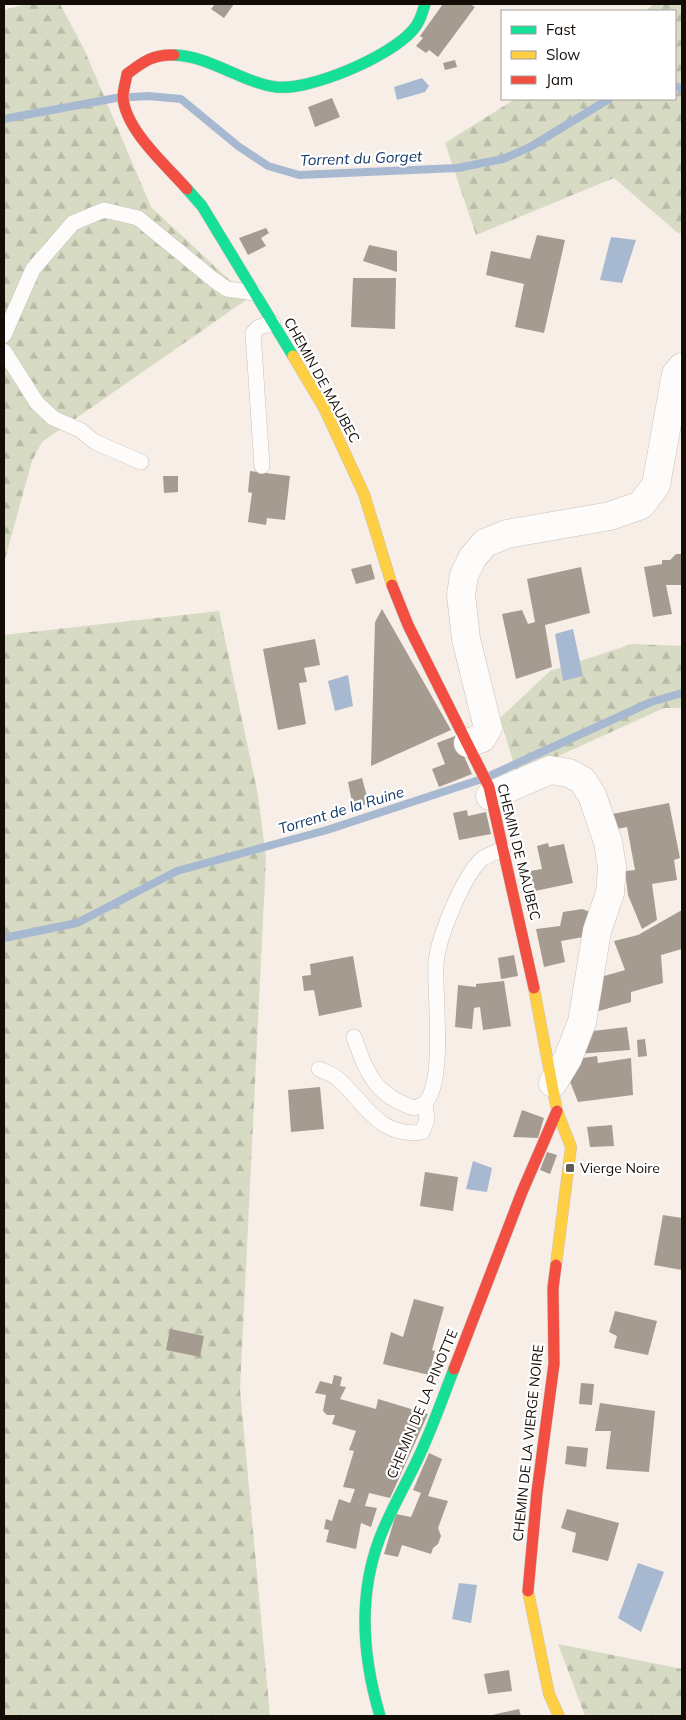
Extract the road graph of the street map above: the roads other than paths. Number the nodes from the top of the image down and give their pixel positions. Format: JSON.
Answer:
{"nodes":[{"id":1,"x":425,"y":4,"type":"edge"},
{"id":2,"x":255,"y":293,"type":"junction"},
{"id":3,"x":274,"y":322,"type":"junction"},
{"id":4,"x":4,"y":335,"type":"edge"},
{"id":5,"x":4,"y":351,"type":"edge"},
{"id":6,"x":682,"y":367,"type":"edge"},
{"id":7,"x":141,"y":462,"type":"dead end"},
{"id":8,"x":262,"y":466,"type":"dead end"},
{"id":9,"x":468,"y":743,"type":"junction"},
{"id":10,"x":490,"y":796,"type":"junction"},
{"id":11,"x":503,"y":849,"type":"junction"},
{"id":12,"x":354,"y":1037,"type":"dead end"},
{"id":13,"x":319,"y":1069,"type":"dead end"},
{"id":14,"x":553,"y":1083,"type":"junction"},
{"id":15,"x":425,"y":1103,"type":"junction"},
{"id":16,"x":557,"y":1111,"type":"junction"},
{"id":17,"x":380,"y":1716,"type":"edge"},
{"id":18,"x":560,"y":1716,"type":"edge"}],
"edges":[{"from":1,"to":2,"type":"street","name":"CHEMIN DE MAUBEC"},
{"from":2,"to":3,"type":"street","name":"CHEMIN DE MAUBEC"},
{"from":2,"to":4,"type":"lane"},
{"from":3,"to":8,"type":"lane"},
{"from":3,"to":9,"type":"street","name":"CHEMIN DE MAUBEC"},
{"from":5,"to":7,"type":"lane"},
{"from":6,"to":9,"type":"street"},
{"from":9,"to":10,"type":"street","name":"CHEMIN DE MAUBEC"},
{"from":10,"to":11,"type":"street","name":"CHEMIN DE MAUBEC"},
{"from":10,"to":14,"type":"street"},
{"from":11,"to":14,"type":"street","name":"CHEMIN DE MAUBEC"},
{"from":11,"to":15,"type":"lane"},
{"from":12,"to":15,"type":"lane"},
{"from":13,"to":15,"type":"lane"},
{"from":14,"to":16,"type":"street","name":"CHEMIN DE MAUBEC"},
{"from":16,"to":17,"type":"street","name":"CHEMIN DE LA PINOTTE"},
{"from":16,"to":18,"type":"street","name":"CHEMIN DE LA VIERGE NOIRE"}]}
